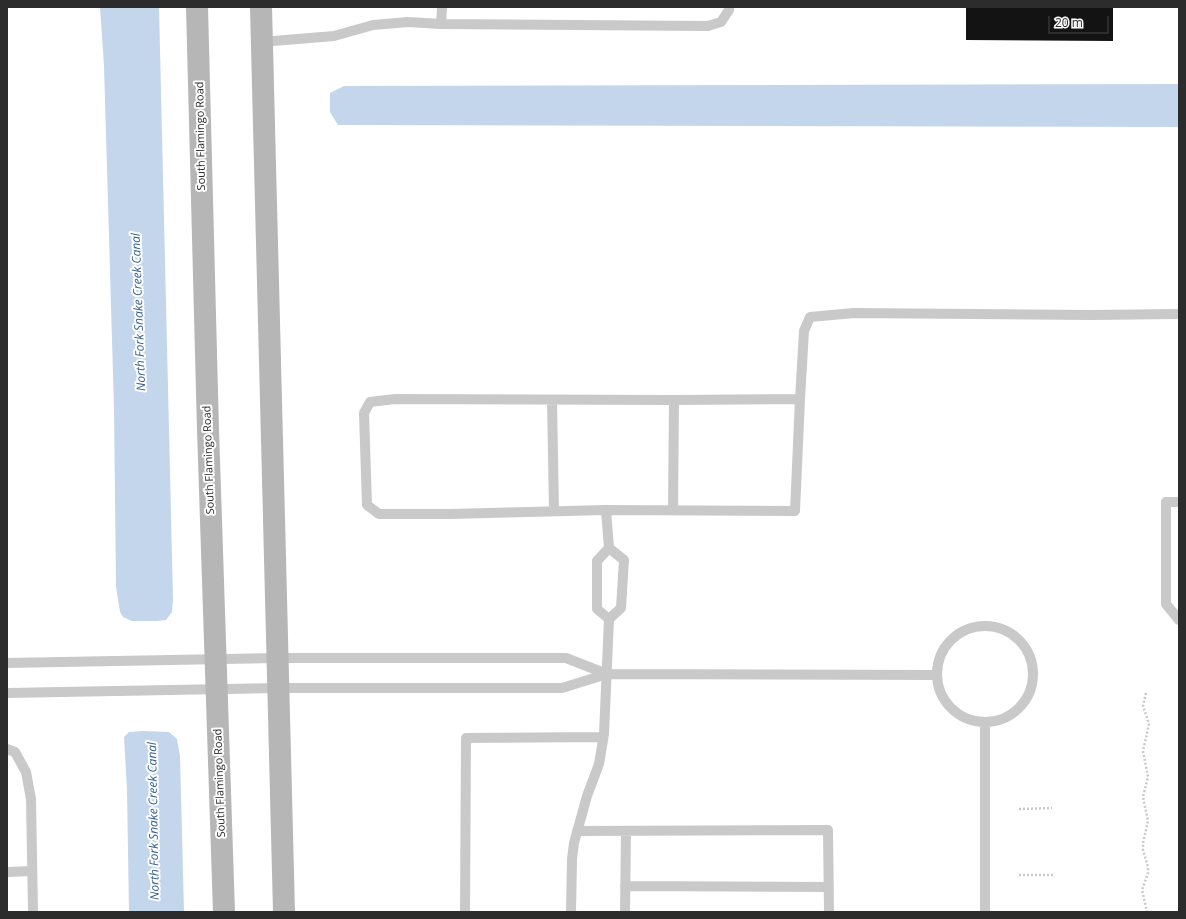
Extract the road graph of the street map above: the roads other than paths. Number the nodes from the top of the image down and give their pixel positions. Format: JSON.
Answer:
{"nodes":[{"id":1,"x":197,"y":7,"type":"edge"},
{"id":2,"x":261,"y":7,"type":"edge"},
{"id":3,"x":442,"y":7,"type":"edge"},
{"id":4,"x":729,"y":7,"type":"edge"},
{"id":5,"x":441,"y":24,"type":"junction"},
{"id":6,"x":262,"y":42,"type":"junction"},
{"id":7,"x":1179,"y":314,"type":"edge"},
{"id":8,"x":800,"y":399,"type":"junction"},
{"id":9,"x":552,"y":400,"type":"junction"},
{"id":10,"x":674,"y":400,"type":"junction"},
{"id":11,"x":1179,"y":502,"type":"edge"},
{"id":12,"x":606,"y":510,"type":"junction"},
{"id":13,"x":673,"y":510,"type":"junction"},
{"id":14,"x":554,"y":511,"type":"junction"},
{"id":15,"x":609,"y":548,"type":"junction"},
{"id":16,"x":609,"y":619,"type":"junction"},
{"id":17,"x":1179,"y":620,"type":"edge"},
{"id":18,"x":278,"y":658,"type":"junction"},
{"id":19,"x":216,"y":659,"type":"junction"},
{"id":20,"x":7,"y":663,"type":"edge"},
{"id":21,"x":607,"y":674,"type":"junction"},
{"id":22,"x":936,"y":675,"type":"junction"},
{"id":23,"x":279,"y":688,"type":"junction"},
{"id":24,"x":217,"y":690,"type":"junction"},
{"id":25,"x":7,"y":693,"type":"edge"},
{"id":26,"x":985,"y":723,"type":"junction"},
{"id":27,"x":603,"y":737,"type":"junction"},
{"id":28,"x":7,"y":749,"type":"edge"},
{"id":29,"x":577,"y":831,"type":"junction"},
{"id":30,"x":626,"y":831,"type":"junction"},
{"id":31,"x":32,"y":871,"type":"junction"},
{"id":32,"x":7,"y":872,"type":"edge"},
{"id":33,"x":625,"y":886,"type":"junction"},
{"id":34,"x":828,"y":887,"type":"junction"},
{"id":35,"x":33,"y":912,"type":"edge"},
{"id":36,"x":224,"y":912,"type":"edge"},
{"id":37,"x":284,"y":912,"type":"edge"},
{"id":38,"x":465,"y":912,"type":"edge"},
{"id":39,"x":571,"y":912,"type":"edge"},
{"id":40,"x":625,"y":912,"type":"edge"},
{"id":41,"x":828,"y":912,"type":"edge"},
{"id":42,"x":985,"y":912,"type":"edge"}],
"edges":[{"from":1,"to":19,"type":"main road","name":"South Flamingo Road"},
{"from":2,"to":6,"type":"main road"},
{"from":3,"to":5,"type":"lane"},
{"from":4,"to":5,"type":"lane"},
{"from":5,"to":6,"type":"lane"},
{"from":6,"to":18,"type":"main road"},
{"from":7,"to":8,"type":"lane"},
{"from":8,"to":10,"type":"lane"},
{"from":8,"to":13,"type":"lane"},
{"from":9,"to":10,"type":"lane"},
{"from":9,"to":14,"type":"lane"},
{"from":9,"to":14,"type":"lane"},
{"from":10,"to":13,"type":"lane"},
{"from":11,"to":17,"type":"lane"},
{"from":12,"to":13,"type":"lane"},
{"from":12,"to":14,"type":"lane"},
{"from":12,"to":15,"type":"lane"},
{"from":15,"to":16,"type":"lane"},
{"from":15,"to":16,"type":"lane"},
{"from":16,"to":21,"type":"lane"},
{"from":18,"to":19,"type":"lane"},
{"from":18,"to":21,"type":"lane"},
{"from":18,"to":23,"type":"main road"},
{"from":19,"to":20,"type":"lane"},
{"from":19,"to":24,"type":"main road","name":"South Flamingo Road"},
{"from":21,"to":22,"type":"lane"},
{"from":21,"to":23,"type":"lane"},
{"from":21,"to":27,"type":"lane"},
{"from":22,"to":26,"type":"lane"},
{"from":22,"to":26,"type":"lane"},
{"from":23,"to":24,"type":"lane"},
{"from":23,"to":37,"type":"main road"},
{"from":24,"to":25,"type":"lane"},
{"from":24,"to":36,"type":"main road","name":"South Flamingo Road"},
{"from":26,"to":42,"type":"lane"},
{"from":27,"to":29,"type":"lane"},
{"from":27,"to":38,"type":"lane"},
{"from":28,"to":31,"type":"lane"},
{"from":29,"to":30,"type":"lane"},
{"from":29,"to":39,"type":"lane"},
{"from":30,"to":33,"type":"lane"},
{"from":30,"to":34,"type":"lane"},
{"from":31,"to":32,"type":"lane"},
{"from":31,"to":35,"type":"lane"},
{"from":33,"to":34,"type":"lane"},
{"from":33,"to":40,"type":"lane"},
{"from":34,"to":41,"type":"lane"}]}
